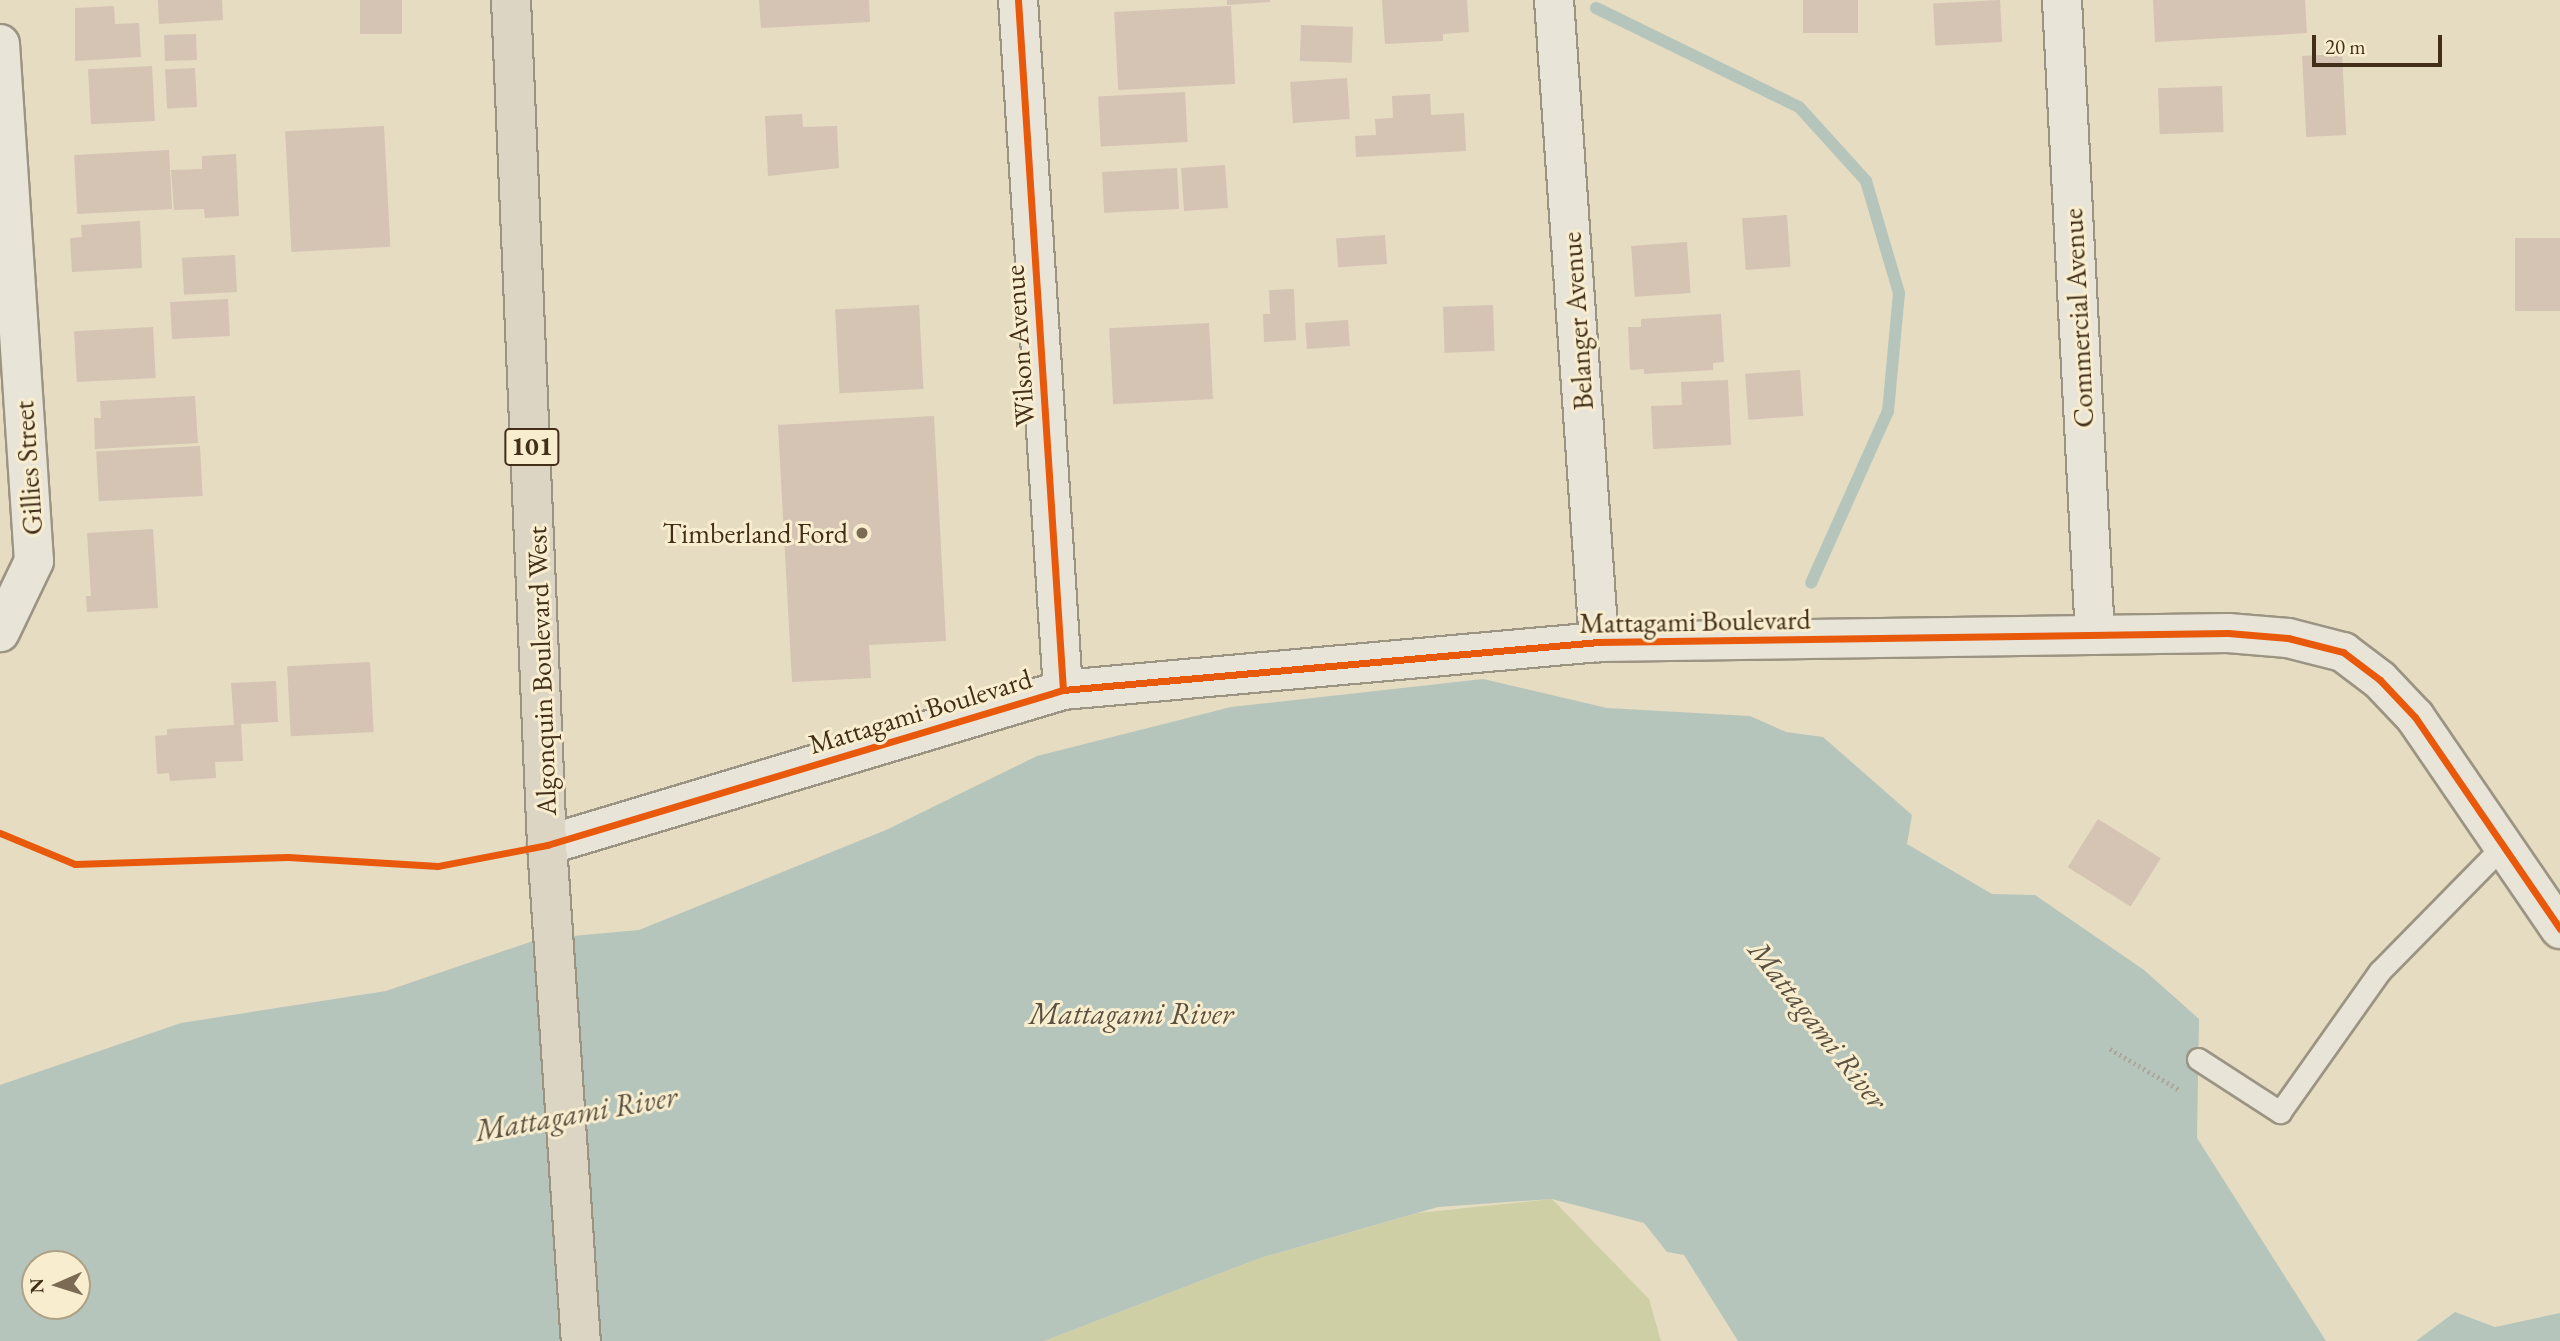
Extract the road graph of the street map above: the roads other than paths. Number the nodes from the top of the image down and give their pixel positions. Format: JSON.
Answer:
{"nodes":[{"id":1,"x":511,"y":0,"type":"edge"},
{"id":2,"x":1018,"y":0,"type":"edge"},
{"id":3,"x":1554,"y":0,"type":"edge"},
{"id":4,"x":2062,"y":0,"type":"edge"},
{"id":5,"x":0,"y":44,"type":"edge"},
{"id":6,"x":0,"y":632,"type":"edge"},
{"id":7,"x":2095,"y":635,"type":"junction"},
{"id":8,"x":1600,"y":642,"type":"junction"},
{"id":9,"x":1063,"y":690,"type":"junction"},
{"id":10,"x":2505,"y":844,"type":"junction"},
{"id":11,"x":547,"y":845,"type":"junction"},
{"id":12,"x":2560,"y":929,"type":"edge"},
{"id":13,"x":2198,"y":1059,"type":"dead end"},
{"id":14,"x":581,"y":1341,"type":"edge"}],
"edges":[{"from":1,"to":11,"type":"main road","name":"Algonquin Boulevard West","number":"101"},
{"from":2,"to":9,"type":"street","name":"Wilson Avenue"},
{"from":3,"to":8,"type":"street","name":"Belanger Avenue"},
{"from":4,"to":7,"type":"street","name":"Commercial Avenue"},
{"from":5,"to":6,"type":"street","name":"Gillies Street"},
{"from":7,"to":8,"type":"street","name":"Mattagami Boulevard"},
{"from":7,"to":10,"type":"street","name":"Mattagami Boulevard"},
{"from":8,"to":9,"type":"street","name":"Mattagami Boulevard"},
{"from":9,"to":11,"type":"street","name":"Mattagami Boulevard"},
{"from":10,"to":12,"type":"street","name":"Mattagami Boulevard"},
{"from":10,"to":13,"type":"lane"},
{"from":11,"to":14,"type":"main road","name":"Algonquin Boulevard West","number":"101"}]}
